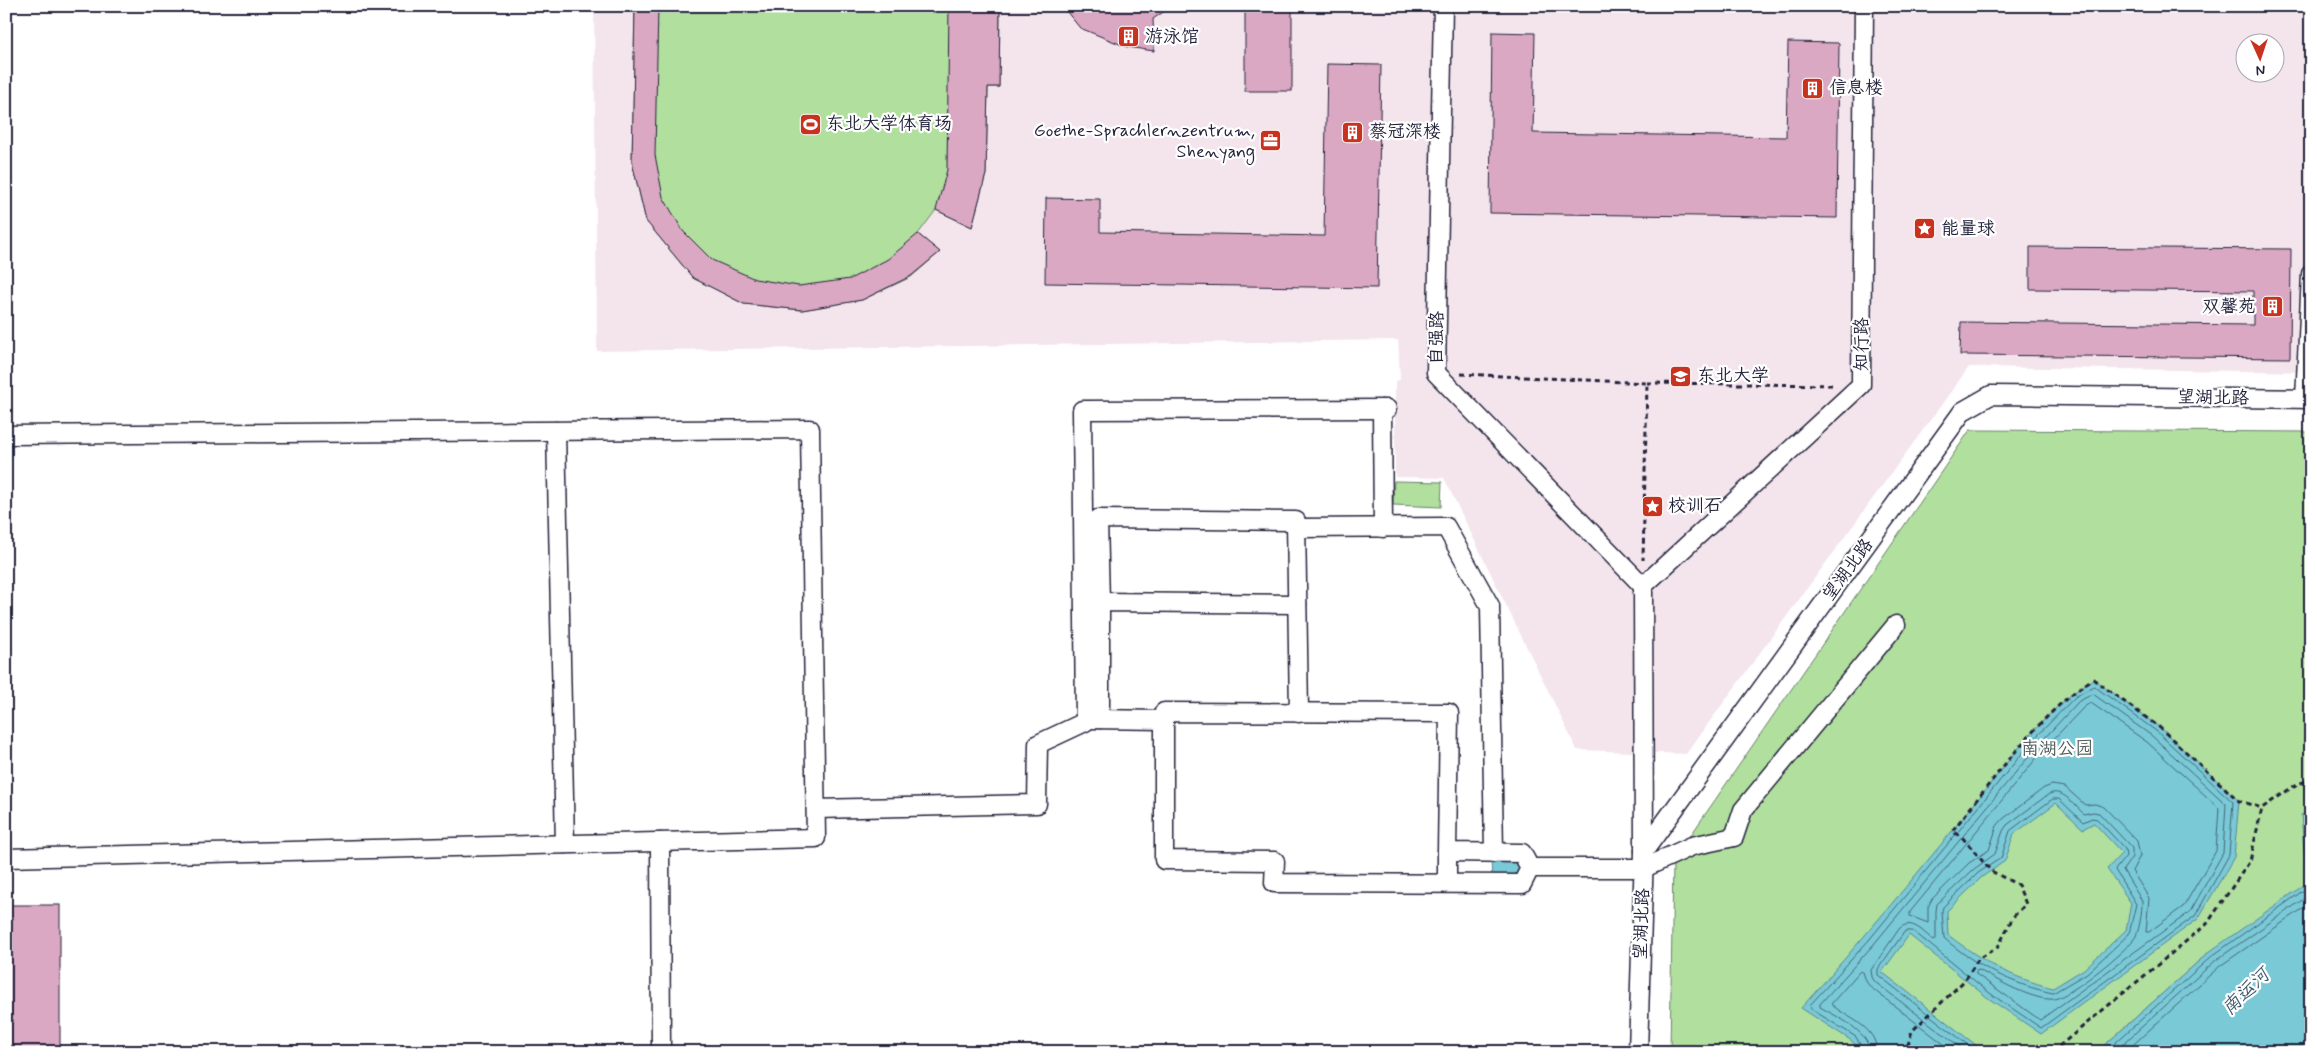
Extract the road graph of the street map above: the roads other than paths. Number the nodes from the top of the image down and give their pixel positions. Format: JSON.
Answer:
{"nodes":[{"id":1,"x":1443,"y":6,"type":"edge"},
{"id":2,"x":1864,"y":6,"type":"edge"},
{"id":3,"x":2311,"y":274,"type":"edge"},
{"id":4,"x":2308,"y":399,"type":"edge"},
{"id":5,"x":556,"y":431,"type":"junction"},
{"id":6,"x":6,"y":435,"type":"edge"},
{"id":7,"x":1296,"y":528,"type":"junction"},
{"id":8,"x":1383,"y":528,"type":"junction"},
{"id":9,"x":1643,"y":586,"type":"junction"},
{"id":10,"x":1100,"y":602,"type":"junction"},
{"id":11,"x":1297,"y":604,"type":"junction"},
{"id":12,"x":1896,"y":625,"type":"dead end"},
{"id":13,"x":1299,"y":713,"type":"junction"},
{"id":14,"x":1092,"y":719,"type":"junction"},
{"id":15,"x":1164,"y":720,"type":"junction"},
{"id":16,"x":816,"y":809,"type":"junction"},
{"id":17,"x":660,"y":842,"type":"junction"},
{"id":18,"x":565,"y":844,"type":"junction"},
{"id":19,"x":1447,"y":852,"type":"junction"},
{"id":20,"x":1494,"y":853,"type":"junction"},
{"id":21,"x":6,"y":858,"type":"edge"},
{"id":22,"x":1644,"y":859,"type":"junction"},
{"id":23,"x":1530,"y":868,"type":"junction"},
{"id":24,"x":1446,"y":883,"type":"junction"},
{"id":25,"x":662,"y":1052,"type":"edge"},
{"id":26,"x":1638,"y":1052,"type":"edge"}],
"edges":[{"from":1,"to":9,"type":"street","name":"自强路"},
{"from":2,"to":9,"type":"street","name":"知行路"},
{"from":3,"to":4,"type":"street"},
{"from":4,"to":22,"type":"street","name":"望湖北路"},
{"from":5,"to":6,"type":"street"},
{"from":5,"to":16,"type":"street"},
{"from":5,"to":18,"type":"street"},
{"from":7,"to":8,"type":"street"},
{"from":7,"to":10,"type":"street"},
{"from":7,"to":11,"type":"street"},
{"from":8,"to":14,"type":"street"},
{"from":8,"to":20,"type":"street"},
{"from":9,"to":22,"type":"street"},
{"from":10,"to":11,"type":"street"},
{"from":10,"to":14,"type":"street"},
{"from":11,"to":13,"type":"street"},
{"from":12,"to":22,"type":"street"},
{"from":13,"to":15,"type":"street"},
{"from":13,"to":19,"type":"street"},
{"from":14,"to":15,"type":"street"},
{"from":14,"to":16,"type":"street"},
{"from":15,"to":24,"type":"street"},
{"from":16,"to":17,"type":"street"},
{"from":17,"to":18,"type":"street"},
{"from":17,"to":25,"type":"street"},
{"from":18,"to":21,"type":"street"},
{"from":19,"to":20,"type":"street"},
{"from":19,"to":24,"type":"street"},
{"from":20,"to":23,"type":"street"},
{"from":22,"to":23,"type":"street"},
{"from":22,"to":26,"type":"street","name":"望湖北路"},
{"from":23,"to":24,"type":"street"}]}
